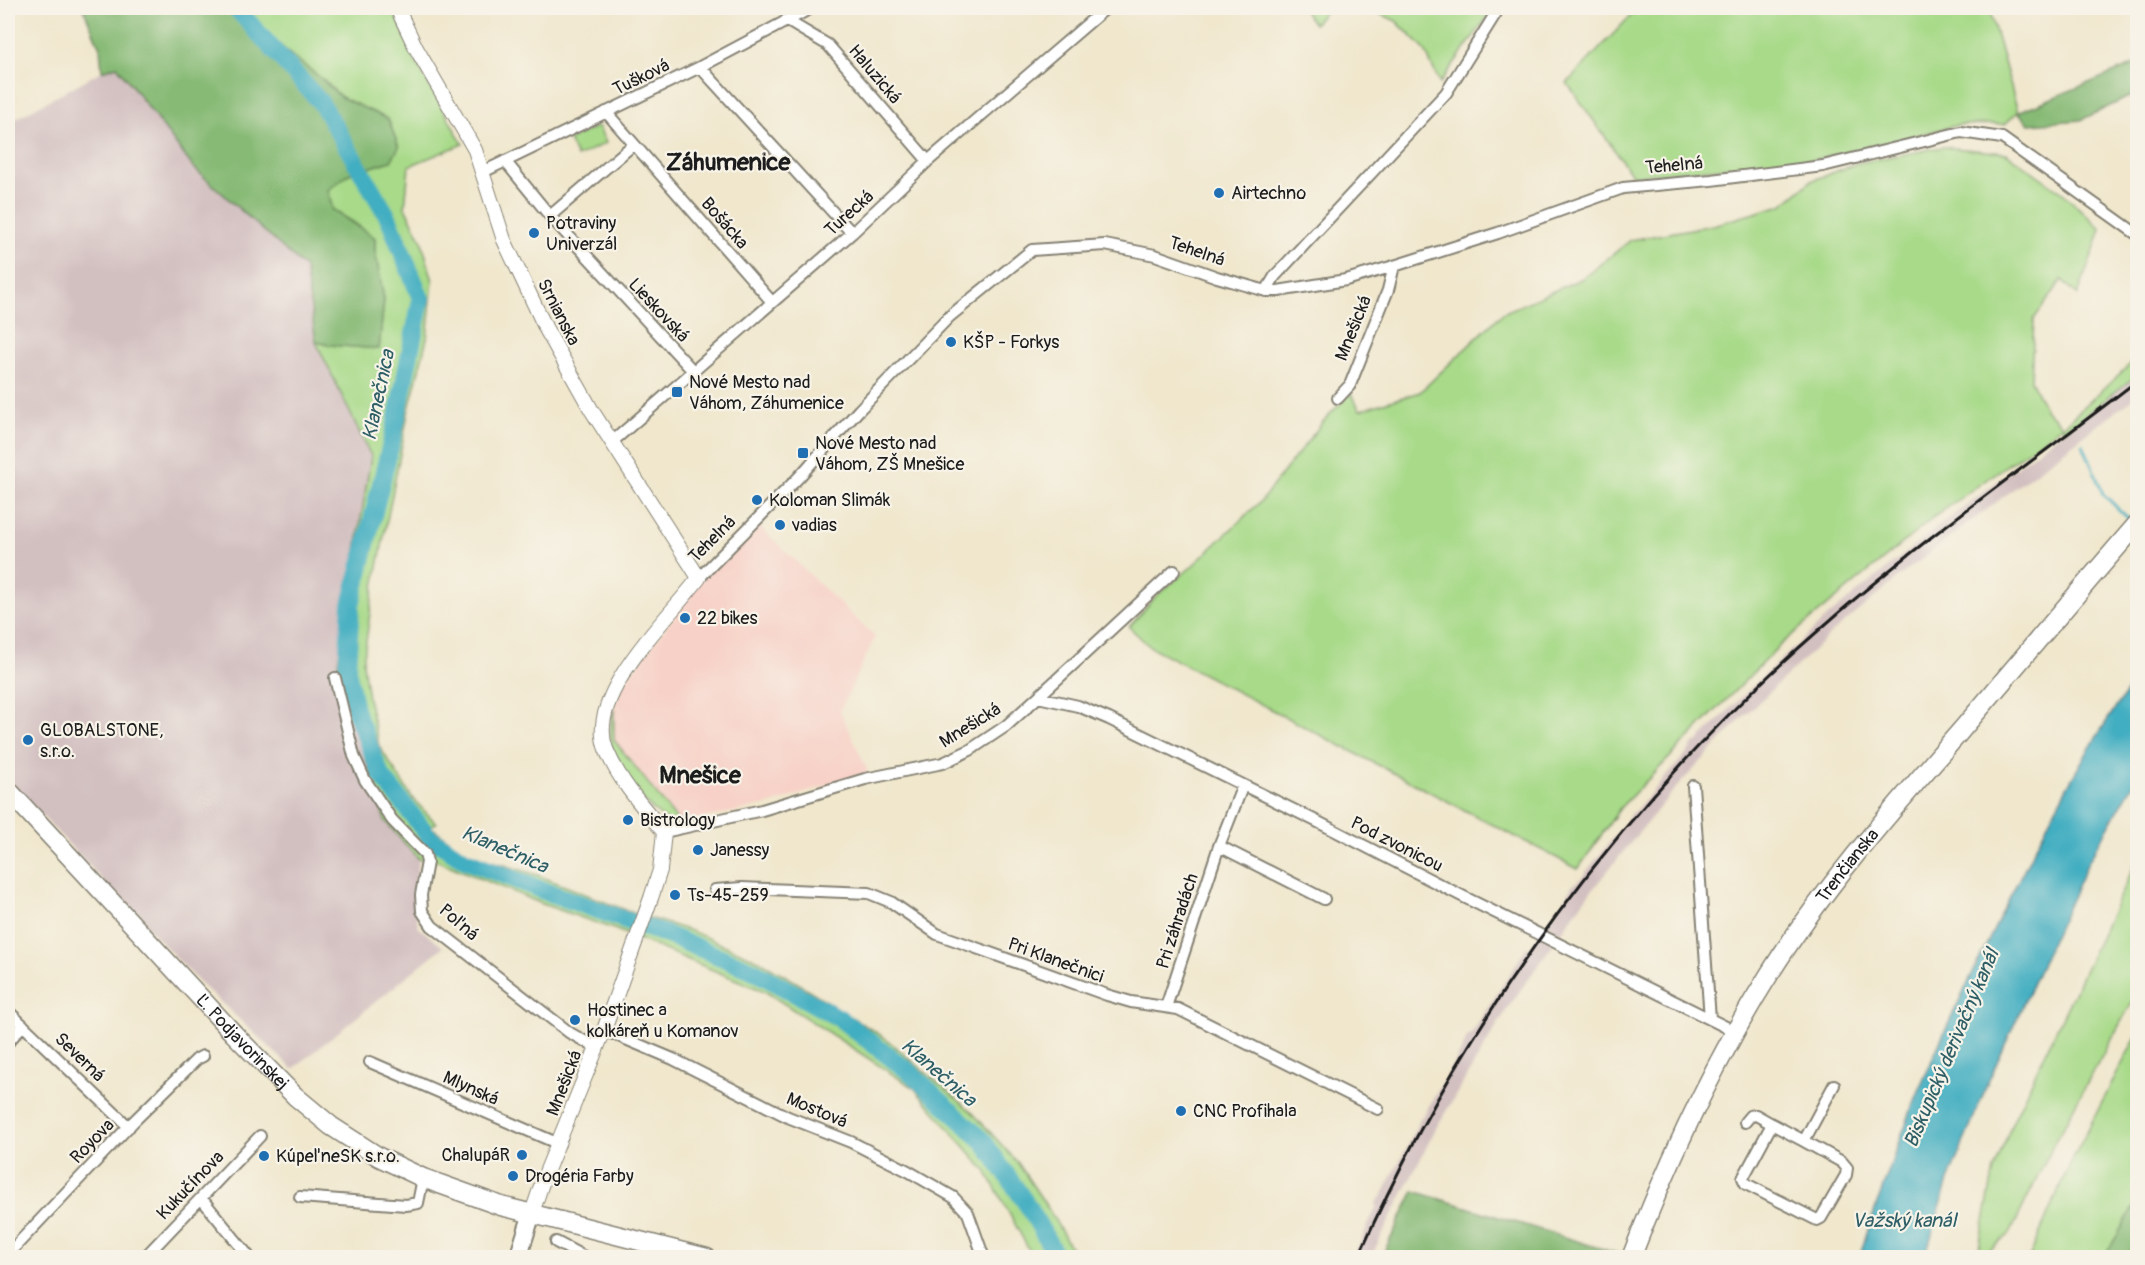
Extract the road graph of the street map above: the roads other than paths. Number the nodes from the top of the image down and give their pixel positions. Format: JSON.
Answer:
{"nodes":[{"id":1,"x":397,"y":8,"type":"edge"},
{"id":2,"x":811,"y":8,"type":"edge"},
{"id":3,"x":1106,"y":8,"type":"edge"},
{"id":4,"x":1499,"y":8,"type":"edge"},
{"id":5,"x":786,"y":21,"type":"junction"},
{"id":6,"x":700,"y":66,"type":"junction"},
{"id":7,"x":606,"y":112,"type":"junction"},
{"id":8,"x":634,"y":144,"type":"junction"},
{"id":9,"x":505,"y":161,"type":"junction"},
{"id":10,"x":928,"y":161,"type":"junction"},
{"id":11,"x":483,"y":172,"type":"junction"},
{"id":12,"x":550,"y":216,"type":"junction"},
{"id":13,"x":852,"y":234,"type":"junction"},
{"id":14,"x":2138,"y":235,"type":"edge"},
{"id":15,"x":1394,"y":266,"type":"junction"},
{"id":16,"x":1266,"y":291,"type":"junction"},
{"id":17,"x":772,"y":302,"type":"junction"},
{"id":18,"x":694,"y":372,"type":"junction"},
{"id":19,"x":1338,"y":398,"type":"dead end"},
{"id":20,"x":612,"y":442,"type":"junction"},
{"id":21,"x":2138,"y":523,"type":"edge"},
{"id":22,"x":1174,"y":571,"type":"dead end"},
{"id":23,"x":699,"y":578,"type":"junction"},
{"id":24,"x":335,"y":678,"type":"dead end"},
{"id":25,"x":1038,"y":698,"type":"junction"},
{"id":26,"x":1242,"y":785,"type":"junction"},
{"id":27,"x":1693,"y":786,"type":"dead end"},
{"id":28,"x":8,"y":790,"type":"edge"},
{"id":29,"x":664,"y":832,"type":"junction"},
{"id":30,"x":1219,"y":846,"type":"junction"},
{"id":31,"x":715,"y":890,"type":"dead end"},
{"id":32,"x":1324,"y":898,"type":"dead end"},
{"id":33,"x":1166,"y":1007,"type":"junction"},
{"id":34,"x":8,"y":1011,"type":"edge"},
{"id":35,"x":1710,"y":1019,"type":"junction"},
{"id":36,"x":23,"y":1025,"type":"junction"},
{"id":37,"x":604,"y":1030,"type":"junction"},
{"id":38,"x":1736,"y":1032,"type":"junction"},
{"id":39,"x":8,"y":1042,"type":"edge"},
{"id":40,"x":597,"y":1048,"type":"junction"},
{"id":41,"x":203,"y":1056,"type":"dead end"},
{"id":42,"x":370,"y":1062,"type":"dead end"},
{"id":43,"x":1834,"y":1085,"type":"dead end"},
{"id":44,"x":1378,"y":1109,"type":"dead end"},
{"id":45,"x":1746,"y":1122,"type":"dead end"},
{"id":46,"x":1772,"y":1124,"type":"junction"},
{"id":47,"x":129,"y":1127,"type":"junction"},
{"id":48,"x":261,"y":1136,"type":"dead end"},
{"id":49,"x":1804,"y":1141,"type":"junction"},
{"id":50,"x":559,"y":1144,"type":"junction"},
{"id":51,"x":423,"y":1178,"type":"junction"},
{"id":52,"x":300,"y":1197,"type":"dead end"},
{"id":53,"x":201,"y":1198,"type":"junction"},
{"id":54,"x":532,"y":1213,"type":"junction"},
{"id":55,"x":556,"y":1242,"type":"dead end"},
{"id":56,"x":8,"y":1254,"type":"edge"},
{"id":57,"x":144,"y":1257,"type":"edge"},
{"id":58,"x":250,"y":1257,"type":"edge"},
{"id":59,"x":518,"y":1257,"type":"edge"},
{"id":60,"x":586,"y":1257,"type":"edge"},
{"id":61,"x":706,"y":1257,"type":"edge"},
{"id":62,"x":984,"y":1257,"type":"edge"},
{"id":63,"x":1631,"y":1257,"type":"edge"}],
"edges":[{"from":1,"to":11,"type":"street","name":"Srnianska"},
{"from":2,"to":5,"type":"street","name":"Tušková"},
{"from":3,"to":10,"type":"street","name":"Turecká"},
{"from":4,"to":16,"type":"street"},
{"from":5,"to":6,"type":"street","name":"Tušková"},
{"from":5,"to":10,"type":"street","name":"Haluzická"},
{"from":6,"to":7,"type":"street","name":"Tušková"},
{"from":6,"to":13,"type":"street"},
{"from":7,"to":8,"type":"street","name":"Bošácka"},
{"from":7,"to":9,"type":"street","name":"Tušková"},
{"from":8,"to":12,"type":"street"},
{"from":8,"to":17,"type":"street","name":"Bošácka"},
{"from":9,"to":11,"type":"street","name":"Tušková"},
{"from":9,"to":12,"type":"street","name":"Lieskovská"},
{"from":10,"to":13,"type":"street","name":"Turecká"},
{"from":11,"to":20,"type":"street","name":"Srnianska"},
{"from":12,"to":18,"type":"street","name":"Lieskovská"},
{"from":13,"to":17,"type":"street","name":"Turecká"},
{"from":14,"to":15,"type":"street","name":"Tehelná"},
{"from":15,"to":16,"type":"street","name":"Tehelná"},
{"from":15,"to":19,"type":"street","name":"Mnešická"},
{"from":16,"to":23,"type":"street","name":"Tehelná"},
{"from":17,"to":18,"type":"street","name":"Turecká"},
{"from":18,"to":20,"type":"street","name":"Turecká"},
{"from":20,"to":23,"type":"street","name":"Srnianska"},
{"from":21,"to":38,"type":"main road","name":"Trenčianska"},
{"from":22,"to":25,"type":"street","name":"Mnešická"},
{"from":23,"to":29,"type":"street","name":"Tehelná"},
{"from":24,"to":40,"type":"street","name":"Poľná"},
{"from":25,"to":26,"type":"street","name":"Pod zvonicou"},
{"from":25,"to":29,"type":"street","name":"Mnešická"},
{"from":26,"to":30,"type":"street","name":"Pri záhradách"},
{"from":26,"to":35,"type":"street","name":"Pod zvonicou"},
{"from":27,"to":35,"type":"street"},
{"from":28,"to":51,"type":"main road","name":"Ľ. Podjavorinskej"},
{"from":29,"to":37,"type":"street","name":"Mnešická"},
{"from":30,"to":32,"type":"street"},
{"from":30,"to":33,"type":"street","name":"Pri záhradách"},
{"from":31,"to":33,"type":"street","name":"Pri Klanečnici"},
{"from":33,"to":44,"type":"street","name":"Pri Klanečnici"},
{"from":34,"to":36,"type":"street","name":"Severná"},
{"from":35,"to":38,"type":"street","name":"Pod zvonicou"},
{"from":36,"to":39,"type":"street"},
{"from":36,"to":47,"type":"street","name":"Severná"},
{"from":37,"to":40,"type":"street","name":"Mnešická"},
{"from":37,"to":62,"type":"street","name":"Mostová"},
{"from":38,"to":63,"type":"main road","name":"Trenčianska"},
{"from":40,"to":50,"type":"street","name":"Mnešická"},
{"from":41,"to":47,"type":"street","name":"Royova"},
{"from":42,"to":50,"type":"street","name":"Mlynská"},
{"from":43,"to":49,"type":"street"},
{"from":45,"to":46,"type":"street"},
{"from":46,"to":49,"type":"street"},
{"from":46,"to":49,"type":"street"},
{"from":47,"to":56,"type":"street","name":"Royova"},
{"from":48,"to":53,"type":"street","name":"Kukučínova"},
{"from":50,"to":54,"type":"street","name":"Mnešická"},
{"from":51,"to":52,"type":"street"},
{"from":51,"to":54,"type":"main road","name":"Ľ. Podjavorinskej"},
{"from":53,"to":57,"type":"street","name":"Kukučínova"},
{"from":53,"to":58,"type":"street"},
{"from":54,"to":59,"type":"main road"},
{"from":54,"to":61,"type":"main road","name":"Ľ. Podjavorinskej"},
{"from":55,"to":60,"type":"street"}]}
